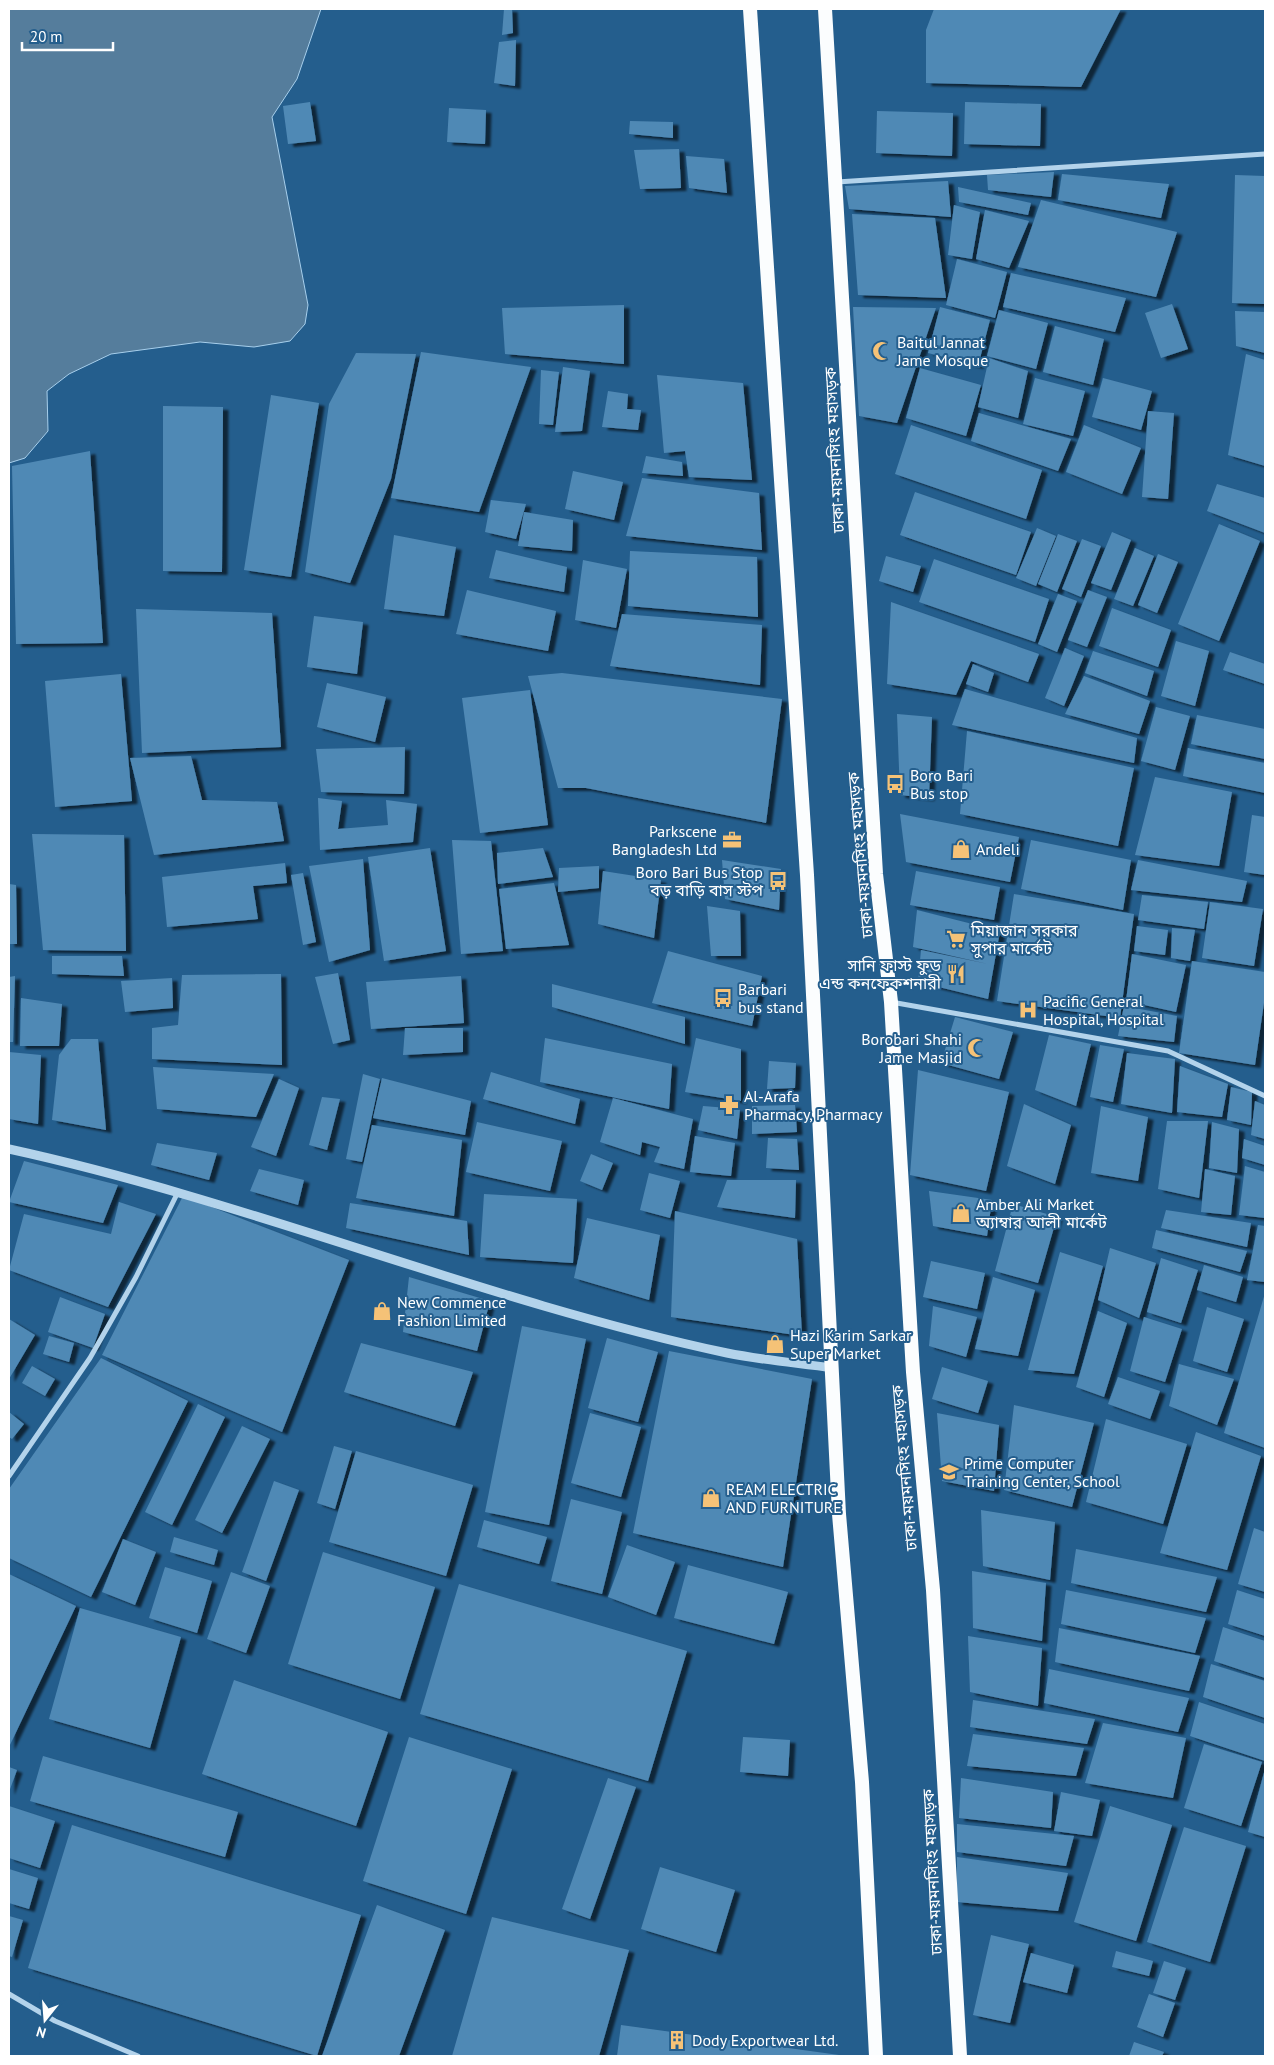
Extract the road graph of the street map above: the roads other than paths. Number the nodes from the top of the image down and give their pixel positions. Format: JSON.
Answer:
{"nodes":[{"id":1,"x":750,"y":9,"type":"edge"},
{"id":2,"x":825,"y":9,"type":"edge"},
{"id":3,"x":1265,"y":154,"type":"edge"},
{"id":4,"x":836,"y":182,"type":"junction"},
{"id":5,"x":891,"y":1002,"type":"junction"},
{"id":6,"x":1265,"y":1096,"type":"edge"},
{"id":7,"x":9,"y":1149,"type":"edge"},
{"id":8,"x":178,"y":1192,"type":"junction"},
{"id":9,"x":833,"y":1368,"type":"junction"},
{"id":10,"x":9,"y":1476,"type":"edge"},
{"id":11,"x":9,"y":1994,"type":"edge"},
{"id":12,"x":138,"y":2056,"type":"edge"},
{"id":13,"x":876,"y":2056,"type":"edge"},
{"id":14,"x":960,"y":2056,"type":"edge"}],
"edges":[{"from":1,"to":9,"type":"highway"},
{"from":2,"to":4,"type":"highway","name":"ঢাকা-ময়মনসিংহ মহাসড়ক"},
{"from":3,"to":4,"type":"street"},
{"from":4,"to":5,"type":"highway","name":"ঢাকা-ময়মনসিংহ মহাসড়ক"},
{"from":5,"to":6,"type":"street"},
{"from":5,"to":14,"type":"highway","name":"ঢাকা-ময়মনসিংহ মহাসড়ক"},
{"from":7,"to":8,"type":"street"},
{"from":8,"to":9,"type":"street"},
{"from":8,"to":10,"type":"street"},
{"from":9,"to":13,"type":"highway"},
{"from":11,"to":12,"type":"street"}]}
